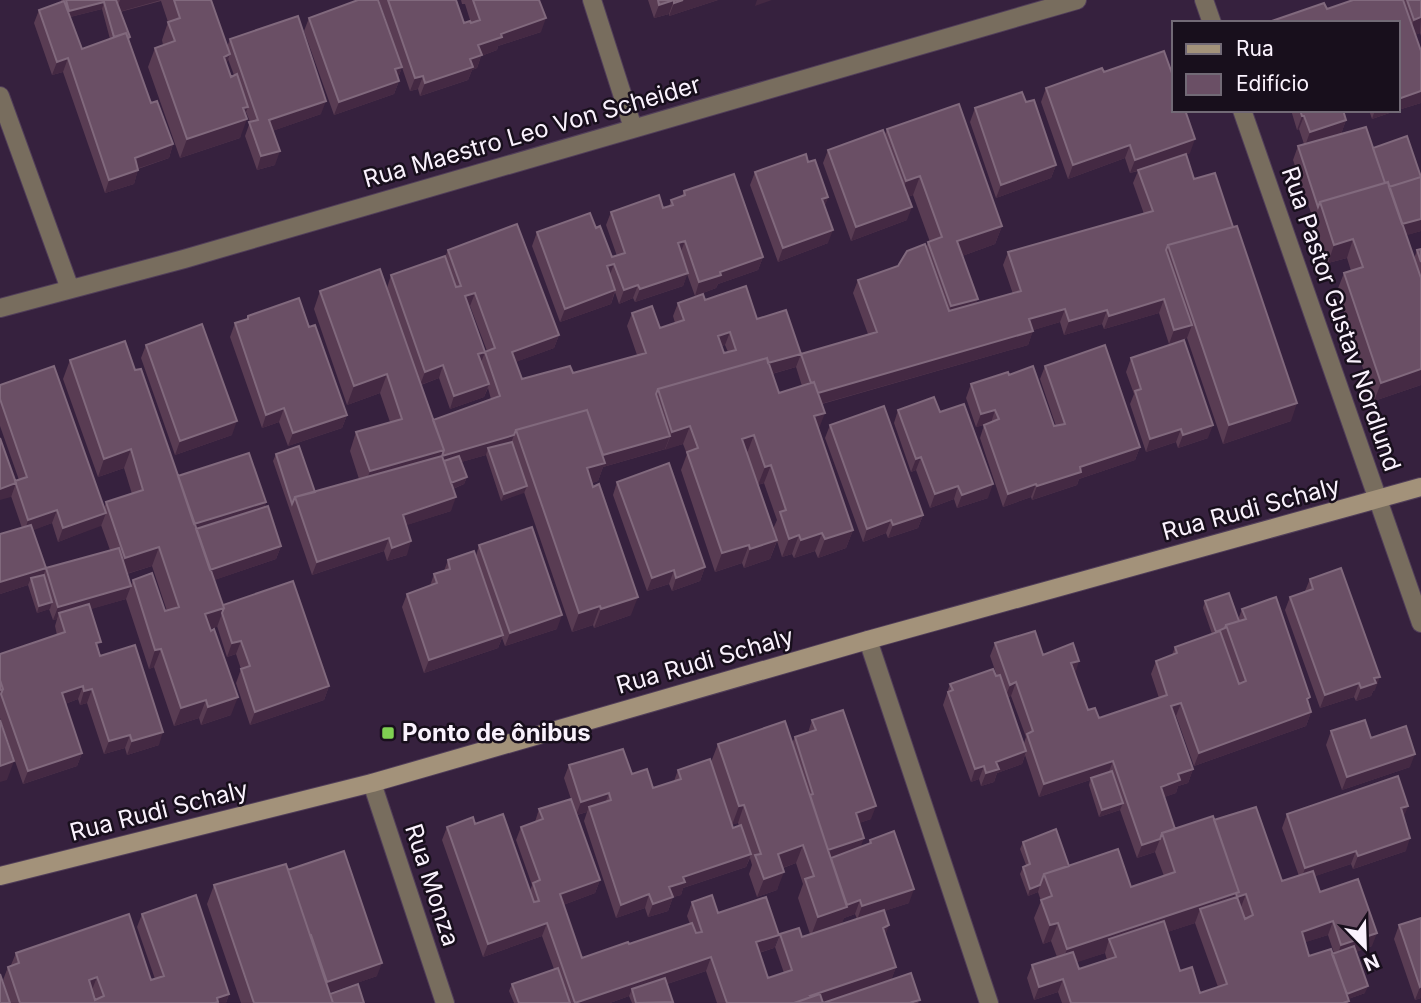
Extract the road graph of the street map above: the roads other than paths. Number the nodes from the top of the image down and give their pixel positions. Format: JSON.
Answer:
{"nodes":[{"id":1,"x":592,"y":0,"type":"edge"},
{"id":2,"x":1077,"y":0,"type":"edge"},
{"id":3,"x":1204,"y":0,"type":"edge"},
{"id":4,"x":1211,"y":21,"type":"edge"},
{"id":5,"x":0,"y":96,"type":"edge"},
{"id":6,"x":1243,"y":112,"type":"edge"},
{"id":7,"x":633,"y":128,"type":"junction"},
{"id":8,"x":70,"y":289,"type":"junction"},
{"id":9,"x":0,"y":308,"type":"edge"},
{"id":10,"x":1421,"y":487,"type":"edge"},
{"id":11,"x":1378,"y":499,"type":"junction"},
{"id":12,"x":1421,"y":623,"type":"edge"},
{"id":13,"x":868,"y":640,"type":"junction"},
{"id":14,"x":372,"y":783,"type":"junction"},
{"id":15,"x":0,"y":876,"type":"edge"},
{"id":16,"x":445,"y":1003,"type":"edge"},
{"id":17,"x":989,"y":1003,"type":"edge"}],
"edges":[{"from":1,"to":7,"type":"street"},
{"from":2,"to":7,"type":"street","name":"Rua Maestro Leo Von Scheider"},
{"from":3,"to":4,"type":"street"},
{"from":5,"to":8,"type":"street"},
{"from":6,"to":11,"type":"street","name":"Rua Pastor Gustav Nordlund"},
{"from":7,"to":8,"type":"street","name":"Rua Maestro Leo Von Scheider"},
{"from":8,"to":9,"type":"street","name":"Rua Maestro Leo Von Scheider"},
{"from":10,"to":11,"type":"street","name":"Rua Rudi Schaly"},
{"from":11,"to":12,"type":"street","name":"Rua Pastor Gustav Nordlund"},
{"from":11,"to":13,"type":"street","name":"Rua Rudi Schaly"},
{"from":13,"to":14,"type":"street","name":"Rua Rudi Schaly"},
{"from":13,"to":17,"type":"street"},
{"from":14,"to":15,"type":"street","name":"Rua Rudi Schaly"},
{"from":14,"to":16,"type":"street","name":"Rua Monza"}]}
